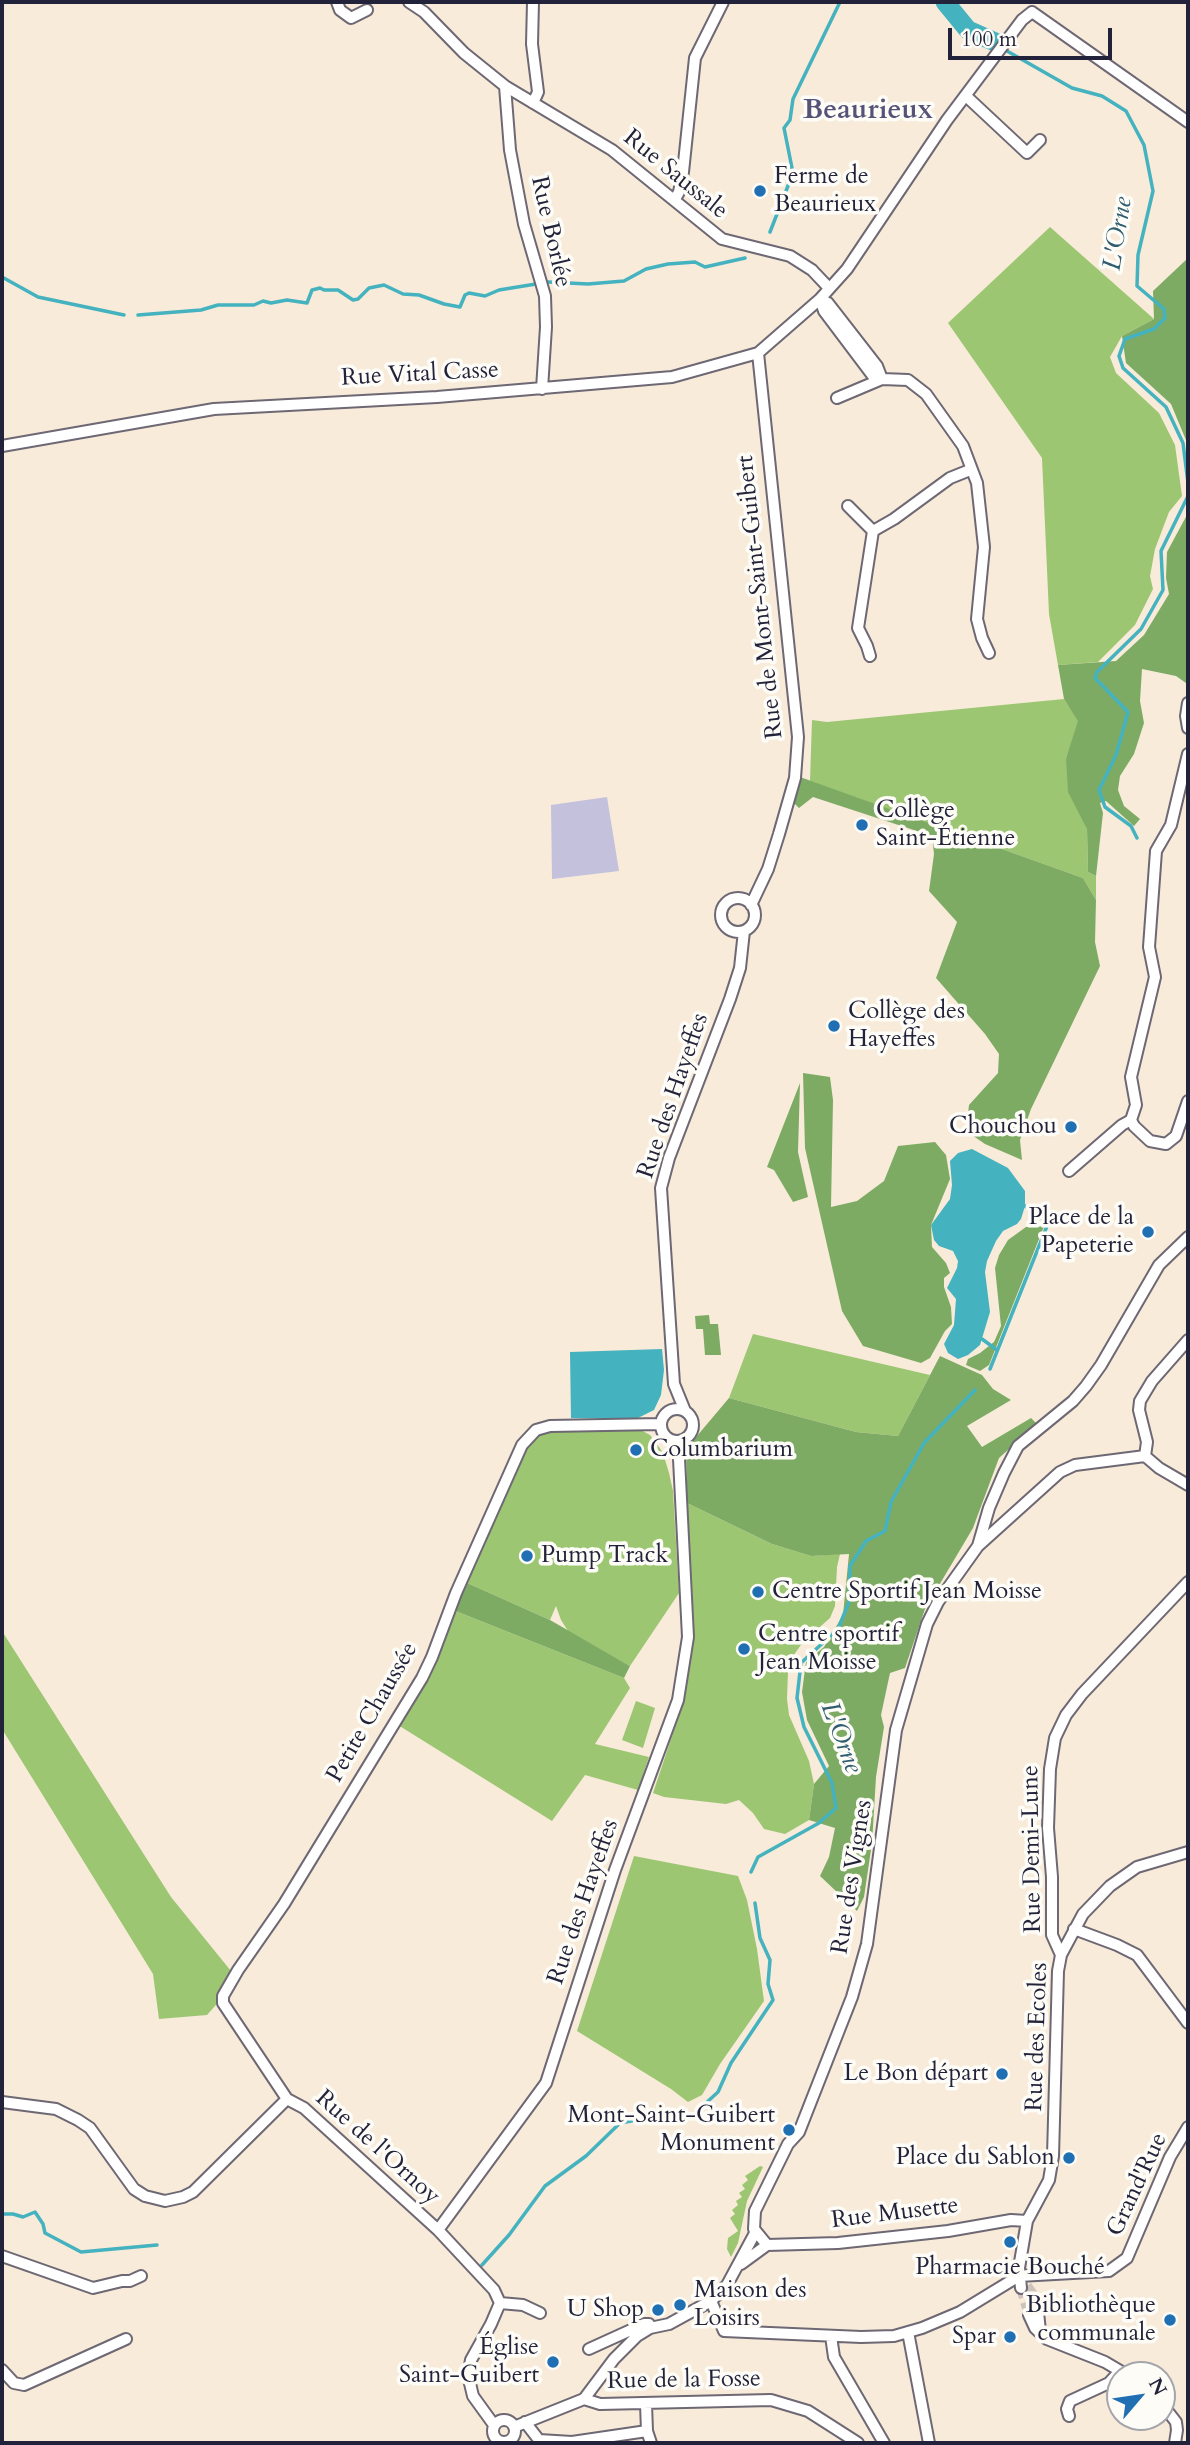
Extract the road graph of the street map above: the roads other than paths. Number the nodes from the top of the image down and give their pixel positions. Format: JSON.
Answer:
{"nodes":[{"id":1,"x":337,"y":2,"type":"edge"},
{"id":2,"x":409,"y":2,"type":"edge"},
{"id":3,"x":533,"y":2,"type":"edge"},
{"id":4,"x":723,"y":2,"type":"edge"},
{"id":5,"x":1031,"y":7,"type":"edge"},
{"id":6,"x":367,"y":10,"type":"dead end"},
{"id":7,"x":505,"y":86,"type":"junction"},
{"id":8,"x":966,"y":96,"type":"junction"},
{"id":9,"x":533,"y":103,"type":"junction"},
{"id":10,"x":1188,"y":121,"type":"edge"},
{"id":11,"x":1040,"y":140,"type":"dead end"},
{"id":12,"x":675,"y":199,"type":"junction"},
{"id":13,"x":829,"y":288,"type":"junction"},
{"id":14,"x":820,"y":299,"type":"junction"},
{"id":15,"x":758,"y":353,"type":"junction"},
{"id":16,"x":882,"y":379,"type":"junction"},
{"id":17,"x":542,"y":389,"type":"junction"},
{"id":18,"x":837,"y":398,"type":"dead end"},
{"id":19,"x":2,"y":446,"type":"edge"},
{"id":20,"x":970,"y":470,"type":"junction"},
{"id":21,"x":848,"y":506,"type":"dead end"},
{"id":22,"x":873,"y":531,"type":"junction"},
{"id":23,"x":989,"y":653,"type":"dead end"},
{"id":24,"x":870,"y":656,"type":"dead end"},
{"id":25,"x":1188,"y":703,"type":"edge"},
{"id":26,"x":1188,"y":728,"type":"edge"},
{"id":27,"x":1188,"y":754,"type":"edge"},
{"id":28,"x":761,"y":883,"type":"junction"},
{"id":29,"x":739,"y":898,"type":"junction"},
{"id":30,"x":751,"y":905,"type":"junction"},
{"id":31,"x":738,"y":931,"type":"junction"},
{"id":32,"x":1188,"y":1101,"type":"edge"},
{"id":33,"x":1131,"y":1120,"type":"junction"},
{"id":34,"x":1069,"y":1171,"type":"dead end"},
{"id":35,"x":1188,"y":1237,"type":"edge"},
{"id":36,"x":1188,"y":1340,"type":"edge"},
{"id":37,"x":674,"y":1384,"type":"junction"},
{"id":38,"x":685,"y":1411,"type":"junction"},
{"id":39,"x":666,"y":1412,"type":"junction"},
{"id":40,"x":660,"y":1424,"type":"junction"},
{"id":41,"x":686,"y":1438,"type":"junction"},
{"id":42,"x":669,"y":1440,"type":"junction"},
{"id":43,"x":1145,"y":1456,"type":"junction"},
{"id":44,"x":679,"y":1459,"type":"junction"},
{"id":45,"x":1188,"y":1485,"type":"edge"},
{"id":46,"x":978,"y":1546,"type":"junction"},
{"id":47,"x":1188,"y":1582,"type":"edge"},
{"id":48,"x":1188,"y":1852,"type":"edge"},
{"id":49,"x":1074,"y":1929,"type":"junction"},
{"id":50,"x":1061,"y":1955,"type":"junction"},
{"id":51,"x":223,"y":2003,"type":"joint"},
{"id":52,"x":1188,"y":2023,"type":"edge"},
{"id":53,"x":287,"y":2099,"type":"junction"},
{"id":54,"x":2,"y":2102,"type":"edge"},
{"id":55,"x":1188,"y":2127,"type":"edge"},
{"id":56,"x":1027,"y":2221,"type":"junction"},
{"id":57,"x":438,"y":2230,"type":"junction"},
{"id":58,"x":755,"y":2233,"type":"junction"},
{"id":59,"x":767,"y":2245,"type":"junction"},
{"id":60,"x":2,"y":2256,"type":"edge"},
{"id":61,"x":737,"y":2267,"type":"junction"},
{"id":62,"x":141,"y":2276,"type":"dead end"},
{"id":63,"x":1019,"y":2276,"type":"junction"},
{"id":64,"x":1024,"y":2287,"type":"tunnel mouth"},
{"id":65,"x":711,"y":2301,"type":"junction"},
{"id":66,"x":500,"y":2303,"type":"junction"},
{"id":67,"x":540,"y":2312,"type":"dead end"},
{"id":68,"x":1034,"y":2313,"type":"tunnel mouth"},
{"id":69,"x":669,"y":2324,"type":"junction"},
{"id":70,"x":908,"y":2332,"type":"junction"},
{"id":71,"x":831,"y":2336,"type":"junction"},
{"id":72,"x":126,"y":2339,"type":"dead end"},
{"id":73,"x":589,"y":2349,"type":"dead end"},
{"id":74,"x":1106,"y":2363,"type":"edge"},
{"id":75,"x":2,"y":2370,"type":"edge"},
{"id":76,"x":1106,"y":2384,"type":"edge"},
{"id":77,"x":584,"y":2399,"type":"junction"},
{"id":78,"x":646,"y":2404,"type":"junction"},
{"id":79,"x":1069,"y":2416,"type":"dead end"},
{"id":80,"x":525,"y":2422,"type":"junction"},
{"id":81,"x":494,"y":2425,"type":"junction"},
{"id":82,"x":514,"y":2427,"type":"junction"},
{"id":83,"x":647,"y":2431,"type":"junction"},
{"id":84,"x":503,"y":2442,"type":"edge"},
{"id":85,"x":651,"y":2443,"type":"edge"},
{"id":86,"x":858,"y":2443,"type":"edge"},
{"id":87,"x":884,"y":2443,"type":"edge"},
{"id":88,"x":929,"y":2443,"type":"edge"}],
"edges":[{"from":1,"to":6,"type":"street"},
{"from":2,"to":7,"type":"street","name":"Rue Saussale"},
{"from":3,"to":9,"type":"street"},
{"from":4,"to":12,"type":"street"},
{"from":5,"to":8,"type":"street","name":"Rue Vital Casse"},
{"from":5,"to":10,"type":"street"},
{"from":7,"to":9,"type":"street","name":"Rue Saussale"},
{"from":7,"to":17,"type":"street","name":"Rue Borlée"},
{"from":8,"to":11,"type":"street"},
{"from":8,"to":13,"type":"street","name":"Rue Vital Casse"},
{"from":9,"to":12,"type":"street","name":"Rue Saussale"},
{"from":12,"to":13,"type":"street","name":"Rue Saussale"},
{"from":13,"to":14,"type":"street","name":"Rue Vital Casse"},
{"from":14,"to":15,"type":"street","name":"Rue Vital Casse"},
{"from":14,"to":16,"type":"street"},
{"from":15,"to":17,"type":"street","name":"Rue Vital Casse"},
{"from":15,"to":28,"type":"street","name":"Rue de Mont-Saint-Guibert"},
{"from":16,"to":18,"type":"street"},
{"from":16,"to":20,"type":"street"},
{"from":17,"to":19,"type":"street","name":"Rue Vital Casse"},
{"from":20,"to":22,"type":"street"},
{"from":20,"to":23,"type":"street"},
{"from":21,"to":22,"type":"street"},
{"from":22,"to":24,"type":"street"},
{"from":25,"to":26,"type":"street"},
{"from":27,"to":33,"type":"street"},
{"from":28,"to":29,"type":"street"},
{"from":28,"to":30,"type":"street"},
{"from":29,"to":30,"type":"street"},
{"from":29,"to":31,"type":"street"},
{"from":30,"to":31,"type":"street"},
{"from":31,"to":37,"type":"street","name":"Rue des Hayeffes"},
{"from":32,"to":33,"type":"street"},
{"from":33,"to":34,"type":"street"},
{"from":35,"to":46,"type":"street"},
{"from":36,"to":43,"type":"street"},
{"from":37,"to":38,"type":"street","name":"Rue des Hayeffes"},
{"from":37,"to":39,"type":"street","name":"Rue des Hayeffes"},
{"from":38,"to":39,"type":"street"},
{"from":38,"to":41,"type":"street"},
{"from":39,"to":40,"type":"street"},
{"from":40,"to":42,"type":"street"},
{"from":40,"to":51,"type":"street","name":"Petite Chaussée"},
{"from":41,"to":42,"type":"street"},
{"from":41,"to":44,"type":"street","name":"Rue des Hayeffes"},
{"from":42,"to":44,"type":"street","name":"Rue des Hayeffes"},
{"from":43,"to":45,"type":"street"},
{"from":43,"to":46,"type":"street","name":"Rue des Vignes"},
{"from":44,"to":57,"type":"street","name":"Rue des Hayeffes"},
{"from":46,"to":58,"type":"street","name":"Rue des Vignes"},
{"from":47,"to":50,"type":"street","name":"Rue Demi-Lune"},
{"from":48,"to":49,"type":"street","name":"Rue des Ecoles"},
{"from":49,"to":50,"type":"street","name":"Rue des Ecoles"},
{"from":49,"to":52,"type":"street"},
{"from":50,"to":56,"type":"street","name":"Rue des Ecoles"},
{"from":51,"to":53,"type":"street","name":"Rue de l'Ornoy"},
{"from":53,"to":54,"type":"street","name":"Rue de l'Ornoy"},
{"from":53,"to":57,"type":"street","name":"Rue de l'Ornoy"},
{"from":55,"to":63,"type":"street","name":"Grand'Rue"},
{"from":56,"to":59,"type":"street","name":"Rue Musette"},
{"from":56,"to":63,"type":"street"},
{"from":57,"to":66,"type":"street"},
{"from":58,"to":59,"type":"street"},
{"from":58,"to":61,"type":"street","name":"Rue des Vignes"},
{"from":59,"to":61,"type":"street"},
{"from":60,"to":62,"type":"street"},
{"from":61,"to":65,"type":"street"},
{"from":63,"to":64,"type":"street"},
{"from":63,"to":70,"type":"street","name":"Grand'Rue"},
{"from":65,"to":69,"type":"street"},
{"from":65,"to":71,"type":"street","name":"Grand'Rue"},
{"from":66,"to":67,"type":"street"},
{"from":66,"to":81,"type":"street"},
{"from":68,"to":74,"type":"street"},
{"from":69,"to":73,"type":"street"},
{"from":69,"to":77,"type":"street"},
{"from":70,"to":71,"type":"street","name":"Grand'Rue"},
{"from":70,"to":88,"type":"street"},
{"from":71,"to":87,"type":"street"},
{"from":72,"to":75,"type":"street"},
{"from":76,"to":79,"type":"street"},
{"from":77,"to":78,"type":"street","name":"Rue de la Fosse"},
{"from":77,"to":80,"type":"street"},
{"from":78,"to":83,"type":"street"},
{"from":78,"to":86,"type":"street","name":"Rue de la Fosse"},
{"from":80,"to":82,"type":"street"},
{"from":80,"to":83,"type":"street"},
{"from":81,"to":82,"type":"street"},
{"from":81,"to":84,"type":"street"},
{"from":82,"to":84,"type":"street"},
{"from":83,"to":85,"type":"street"}]}
